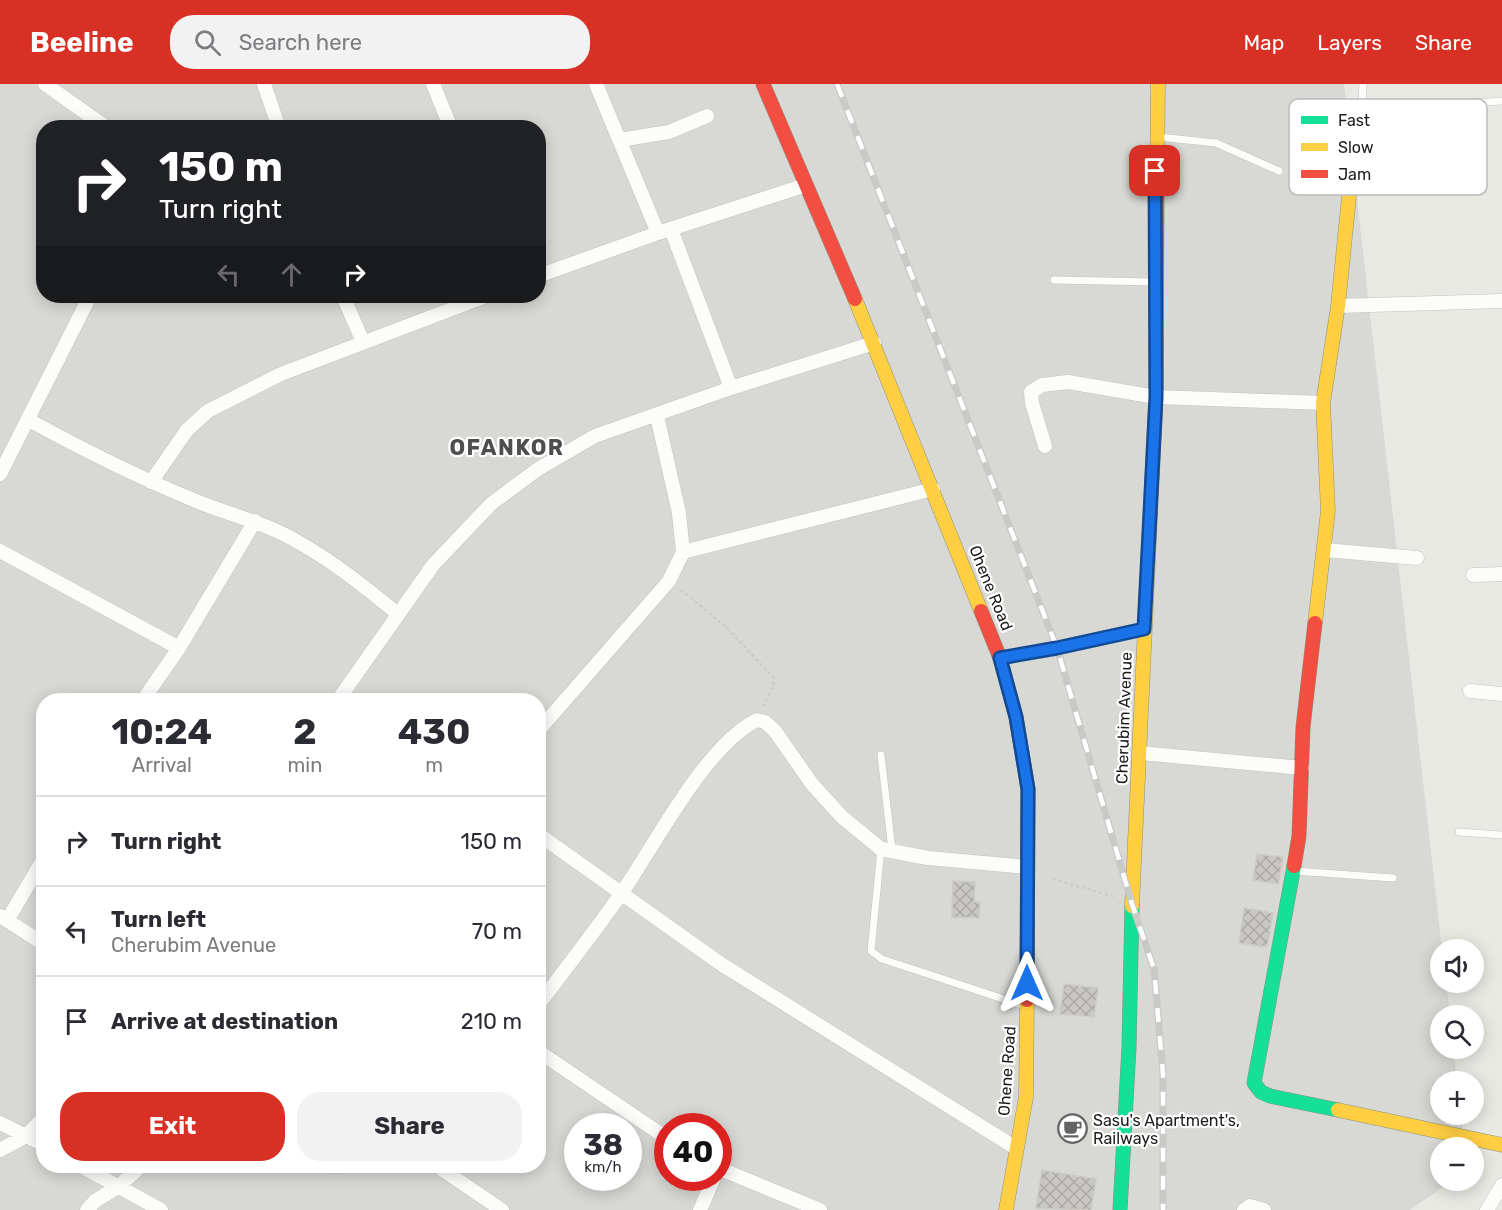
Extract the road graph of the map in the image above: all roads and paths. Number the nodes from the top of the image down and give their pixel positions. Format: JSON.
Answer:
{"nodes":[{"id":1,"x":45,"y":84,"type":"edge"},
{"id":2,"x":264,"y":84,"type":"edge"},
{"id":3,"x":433,"y":84,"type":"edge"},
{"id":4,"x":596,"y":84,"type":"edge"},
{"id":5,"x":763,"y":84,"type":"edge"},
{"id":6,"x":1158,"y":84,"type":"edge"},
{"id":7,"x":1363,"y":84,"type":"edge"},
{"id":8,"x":1362,"y":99,"type":"edge"},
{"id":9,"x":1502,"y":101,"type":"edge"},
{"id":10,"x":1487,"y":102,"type":"edge"},
{"id":11,"x":707,"y":116,"type":"dead end"},
{"id":12,"x":96,"y":120,"type":"edge"},
{"id":13,"x":276,"y":120,"type":"edge"},
{"id":14,"x":448,"y":120,"type":"edge"},
{"id":15,"x":1156,"y":137,"type":"junction"},
{"id":16,"x":619,"y":140,"type":"junction"},
{"id":17,"x":1279,"y":171,"type":"dead end"},
{"id":18,"x":806,"y":185,"type":"junction"},
{"id":19,"x":1349,"y":197,"type":"dead end"},
{"id":20,"x":664,"y":231,"type":"junction"},
{"id":21,"x":546,"y":273,"type":"edge"},
{"id":22,"x":1054,"y":280,"type":"dead end"},
{"id":23,"x":1155,"y":282,"type":"junction"},
{"id":24,"x":1502,"y":301,"type":"edge"},
{"id":25,"x":87,"y":303,"type":"edge"},
{"id":26,"x":346,"y":303,"type":"edge"},
{"id":27,"x":467,"y":303,"type":"edge"},
{"id":28,"x":1338,"y":306,"type":"junction"},
{"id":29,"x":363,"y":342,"type":"junction"},
{"id":30,"x":874,"y":343,"type":"junction"},
{"id":31,"x":731,"y":388,"type":"junction"},
{"id":32,"x":1156,"y":397,"type":"junction"},
{"id":33,"x":1323,"y":403,"type":"junction"},
{"id":34,"x":657,"y":416,"type":"junction"},
{"id":35,"x":29,"y":420,"type":"junction"},
{"id":36,"x":1045,"y":446,"type":"dead end"},
{"id":37,"x":0,"y":474,"type":"edge"},
{"id":38,"x":151,"y":482,"type":"junction"},
{"id":39,"x":933,"y":489,"type":"junction"},
{"id":40,"x":255,"y":521,"type":"junction"},
{"id":41,"x":1325,"y":550,"type":"junction"},
{"id":42,"x":0,"y":551,"type":"edge"},
{"id":43,"x":683,"y":552,"type":"junction"},
{"id":44,"x":1418,"y":558,"type":"dead end"},
{"id":45,"x":1502,"y":574,"type":"edge"},
{"id":46,"x":1473,"y":575,"type":"dead end"},
{"id":47,"x":669,"y":581,"type":"junction"},
{"id":48,"x":398,"y":614,"type":"junction"},
{"id":49,"x":1144,"y":629,"type":"junction"},
{"id":50,"x":179,"y":648,"type":"junction"},
{"id":51,"x":1000,"y":658,"type":"junction"},
{"id":52,"x":1470,"y":691,"type":"dead end"},
{"id":53,"x":148,"y":693,"type":"edge"},
{"id":54,"x":343,"y":693,"type":"edge"},
{"id":55,"x":1502,"y":694,"type":"edge"},
{"id":56,"x":757,"y":720,"type":"junction"},
{"id":57,"x":546,"y":722,"type":"edge"},
{"id":58,"x":1140,"y":753,"type":"junction"},
{"id":59,"x":881,"y":755,"type":"dead end"},
{"id":60,"x":1302,"y":768,"type":"junction"},
{"id":61,"x":1459,"y":832,"type":"dead end"},
{"id":62,"x":1502,"y":835,"type":"edge"},
{"id":63,"x":546,"y":840,"type":"edge"},
{"id":64,"x":886,"y":850,"type":"junction"},
{"id":65,"x":1028,"y":867,"type":"junction"},
{"id":66,"x":36,"y":870,"type":"edge"},
{"id":67,"x":1294,"y":871,"type":"junction"},
{"id":68,"x":1393,"y":878,"type":"dead end"},
{"id":69,"x":1053,"y":879,"type":"dead end"},
{"id":70,"x":622,"y":893,"type":"junction"},
{"id":71,"x":1132,"y":904,"type":"junction"},
{"id":72,"x":4,"y":918,"type":"edge"},
{"id":73,"x":36,"y":939,"type":"edge"},
{"id":74,"x":546,"y":994,"type":"edge"},
{"id":75,"x":1027,"y":1007,"type":"junction"},
{"id":76,"x":546,"y":1056,"type":"edge"},
{"id":77,"x":0,"y":1123,"type":"edge"},
{"id":78,"x":36,"y":1126,"type":"edge"},
{"id":79,"x":654,"y":1130,"type":"edge"},
{"id":80,"x":26,"y":1136,"type":"junction"},
{"id":81,"x":36,"y":1141,"type":"edge"},
{"id":82,"x":1502,"y":1145,"type":"edge"},
{"id":83,"x":1016,"y":1148,"type":"junction"},
{"id":84,"x":0,"y":1150,"type":"edge"},
{"id":85,"x":94,"y":1173,"type":"edge"},
{"id":86,"x":133,"y":1173,"type":"edge"},
{"id":87,"x":447,"y":1173,"type":"edge"},
{"id":88,"x":732,"y":1174,"type":"edge"},
{"id":89,"x":1502,"y":1185,"type":"edge"},
{"id":90,"x":119,"y":1186,"type":"junction"},
{"id":91,"x":708,"y":1191,"type":"edge"},
{"id":92,"x":87,"y":1210,"type":"edge"},
{"id":93,"x":161,"y":1210,"type":"edge"},
{"id":94,"x":502,"y":1210,"type":"edge"},
{"id":95,"x":700,"y":1210,"type":"edge"},
{"id":96,"x":820,"y":1210,"type":"edge"},
{"id":97,"x":1006,"y":1210,"type":"edge"},
{"id":98,"x":1120,"y":1210,"type":"edge"},
{"id":99,"x":1244,"y":1210,"type":"edge"},
{"id":100,"x":1264,"y":1210,"type":"edge"},
{"id":101,"x":1487,"y":1210,"type":"edge"}],
"edges":[{"from":1,"to":12,"type":"street"},
{"from":2,"to":13,"type":"street"},
{"from":3,"to":14,"type":"street"},
{"from":4,"to":16,"type":"street"},
{"from":5,"to":18,"type":"street","name":"Ohene Road"},
{"from":6,"to":15,"type":"street","name":"Cherubim Avenue"},
{"from":7,"to":8,"type":"lane"},
{"from":9,"to":10,"type":"lane"},
{"from":11,"to":16,"type":"street"},
{"from":15,"to":17,"type":"lane"},
{"from":15,"to":23,"type":"street","name":"Cherubim Avenue"},
{"from":16,"to":20,"type":"street"},
{"from":18,"to":20,"type":"street"},
{"from":18,"to":30,"type":"street","name":"Ohene Road"},
{"from":19,"to":28,"type":"street"},
{"from":20,"to":21,"type":"street"},
{"from":20,"to":31,"type":"street"},
{"from":22,"to":23,"type":"lane"},
{"from":23,"to":32,"type":"street","name":"Cherubim Avenue"},
{"from":24,"to":28,"type":"street"},
{"from":25,"to":35,"type":"street"},
{"from":26,"to":29,"type":"street"},
{"from":27,"to":29,"type":"street"},
{"from":28,"to":33,"type":"street"},
{"from":29,"to":38,"type":"street"},
{"from":30,"to":31,"type":"street"},
{"from":30,"to":39,"type":"street","name":"Ohene Road"},
{"from":31,"to":34,"type":"street"},
{"from":32,"to":33,"type":"street"},
{"from":32,"to":36,"type":"street"},
{"from":32,"to":49,"type":"street","name":"Cherubim Avenue"},
{"from":33,"to":41,"type":"street"},
{"from":34,"to":43,"type":"street"},
{"from":34,"to":48,"type":"street"},
{"from":35,"to":37,"type":"street"},
{"from":35,"to":38,"type":"street"},
{"from":38,"to":40,"type":"street"},
{"from":39,"to":43,"type":"street"},
{"from":39,"to":51,"type":"street","name":"Ohene Road"},
{"from":40,"to":48,"type":"street"},
{"from":40,"to":50,"type":"street"},
{"from":41,"to":44,"type":"street"},
{"from":41,"to":60,"type":"street"},
{"from":42,"to":50,"type":"street"},
{"from":43,"to":47,"type":"street"},
{"from":45,"to":46,"type":"street"},
{"from":47,"to":56,"type":"path"},
{"from":47,"to":57,"type":"street"},
{"from":48,"to":54,"type":"street"},
{"from":49,"to":51,"type":"street"},
{"from":49,"to":58,"type":"street","name":"Cherubim Avenue"},
{"from":50,"to":53,"type":"street"},
{"from":51,"to":65,"type":"street","name":"Ohene Road"},
{"from":52,"to":55,"type":"street"},
{"from":56,"to":64,"type":"street"},
{"from":56,"to":70,"type":"street"},
{"from":58,"to":60,"type":"street"},
{"from":58,"to":71,"type":"street","name":"Cherubim Avenue"},
{"from":59,"to":64,"type":"lane"},
{"from":60,"to":67,"type":"street"},
{"from":61,"to":62,"type":"lane"},
{"from":63,"to":70,"type":"street"},
{"from":64,"to":65,"type":"street"},
{"from":64,"to":75,"type":"lane"},
{"from":65,"to":75,"type":"street","name":"Ohene Road"},
{"from":66,"to":72,"type":"street"},
{"from":67,"to":68,"type":"lane"},
{"from":67,"to":82,"type":"street"},
{"from":69,"to":71,"type":"path"},
{"from":70,"to":74,"type":"street"},
{"from":70,"to":83,"type":"street"},
{"from":71,"to":98,"type":"street","name":"Cherubim Avenue"},
{"from":72,"to":73,"type":"street"},
{"from":75,"to":83,"type":"street","name":"Ohene Road"},
{"from":76,"to":79,"type":"street"},
{"from":77,"to":80,"type":"street"},
{"from":78,"to":80,"type":"street"},
{"from":80,"to":81,"type":"street"},
{"from":80,"to":84,"type":"street"},
{"from":83,"to":97,"type":"street","name":"Ohene Road"},
{"from":85,"to":90,"type":"street"},
{"from":86,"to":90,"type":"street"},
{"from":87,"to":94,"type":"street"},
{"from":88,"to":96,"type":"street"},
{"from":89,"to":101,"type":"street"},
{"from":90,"to":92,"type":"street"},
{"from":90,"to":93,"type":"street"},
{"from":91,"to":95,"type":"street"},
{"from":99,"to":100,"type":"street"}]}
